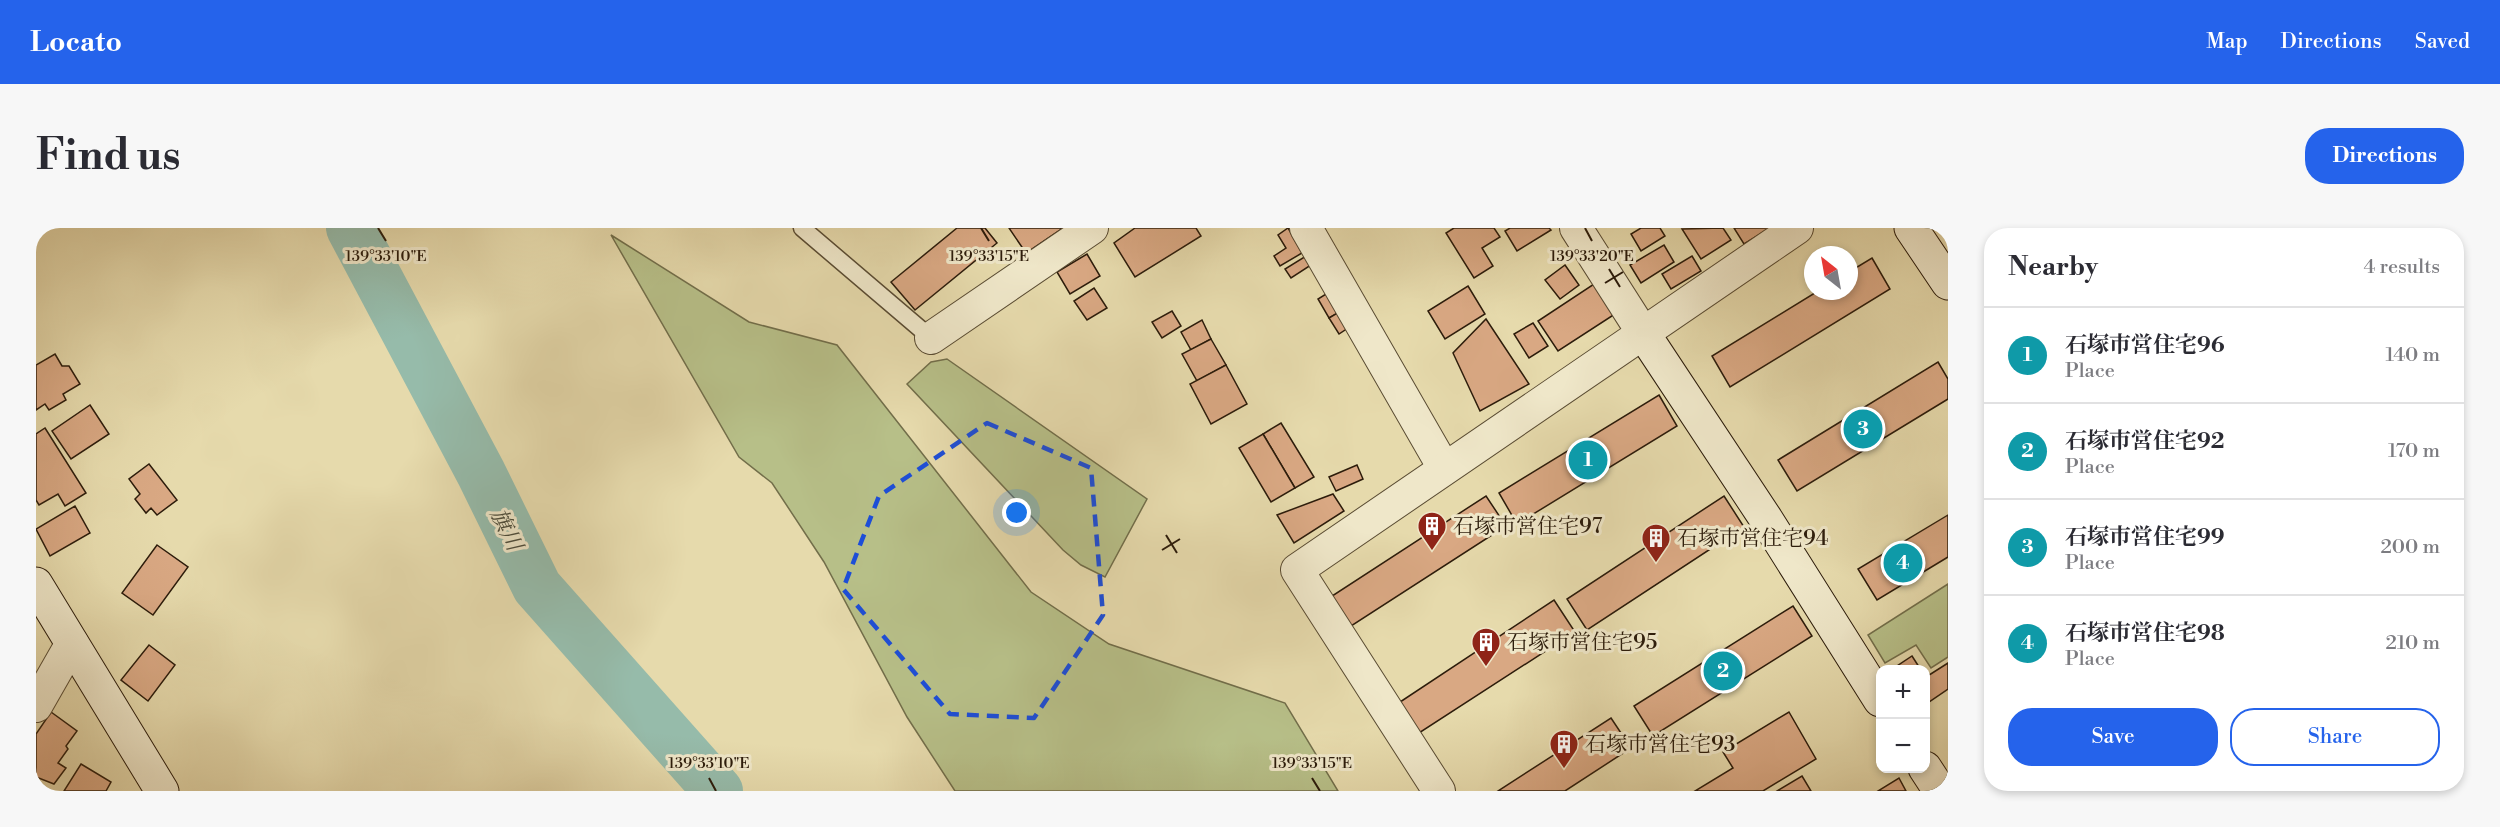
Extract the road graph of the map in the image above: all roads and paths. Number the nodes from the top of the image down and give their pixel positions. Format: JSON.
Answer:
{"nodes":[{"id":1,"x":802,"y":228,"type":"edge"},
{"id":2,"x":1092,"y":228,"type":"edge"},
{"id":3,"x":1305,"y":228,"type":"edge"},
{"id":4,"x":1576,"y":228,"type":"edge"},
{"id":5,"x":1797,"y":228,"type":"edge"},
{"id":6,"x":1911,"y":228,"type":"edge"},
{"id":7,"x":1948,"y":283,"type":"edge"},
{"id":8,"x":1643,"y":333,"type":"junction"},
{"id":9,"x":931,"y":338,"type":"joint"},
{"id":10,"x":1444,"y":468,"type":"junction"},
{"id":11,"x":36,"y":584,"type":"edge"},
{"id":12,"x":72,"y":643,"type":"junction"},
{"id":13,"x":1876,"y":692,"type":"edge"},
{"id":14,"x":36,"y":706,"type":"edge"},
{"id":15,"x":1928,"y":773,"type":"edge"},
{"id":16,"x":162,"y":791,"type":"edge"},
{"id":17,"x":1439,"y":791,"type":"edge"},
{"id":18,"x":1940,"y":791,"type":"edge"}],
"edges":[{"from":1,"to":9,"type":"lane"},
{"from":2,"to":9,"type":"street"},
{"from":3,"to":10,"type":"street"},
{"from":4,"to":8,"type":"street"},
{"from":5,"to":8,"type":"street"},
{"from":6,"to":7,"type":"street"},
{"from":8,"to":10,"type":"street"},
{"from":8,"to":13,"type":"street"},
{"from":10,"to":17,"type":"street"},
{"from":11,"to":12,"type":"street"},
{"from":12,"to":14,"type":"street"},
{"from":12,"to":16,"type":"street"},
{"from":15,"to":18,"type":"street"}]}
